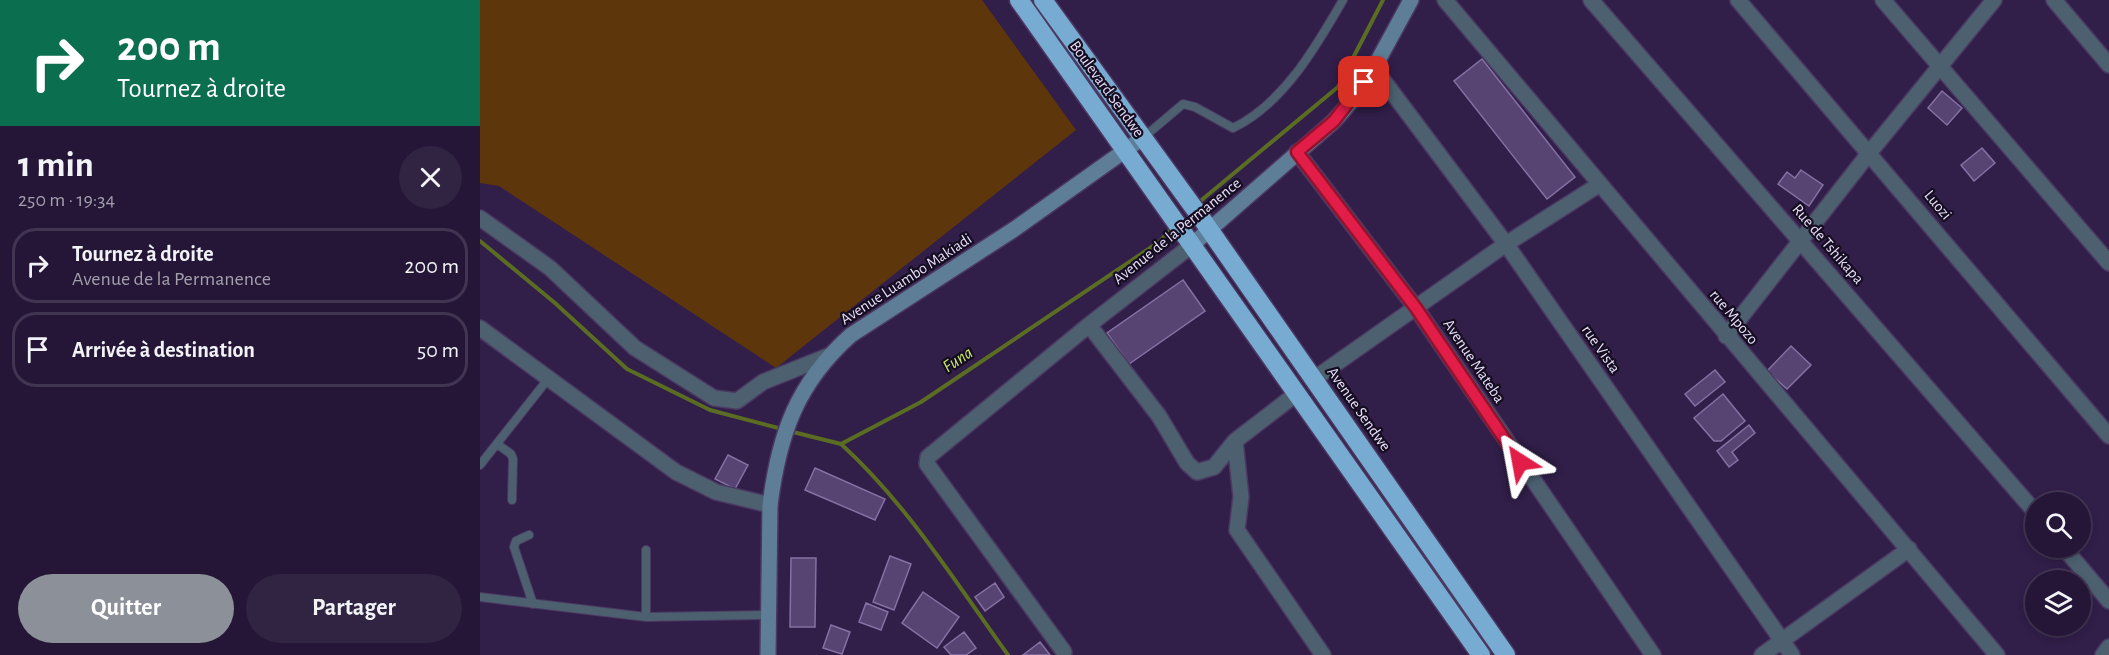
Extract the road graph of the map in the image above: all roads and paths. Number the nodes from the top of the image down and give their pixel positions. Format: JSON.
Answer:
{"nodes":[{"id":1,"x":1019,"y":0,"type":"edge"},
{"id":2,"x":1043,"y":0,"type":"edge"},
{"id":3,"x":1343,"y":0,"type":"edge"},
{"id":4,"x":1411,"y":0,"type":"edge"},
{"id":5,"x":1445,"y":0,"type":"edge"},
{"id":6,"x":1591,"y":0,"type":"edge"},
{"id":7,"x":1738,"y":0,"type":"edge"},
{"id":8,"x":1883,"y":0,"type":"edge"},
{"id":9,"x":1994,"y":0,"type":"edge"},
{"id":10,"x":2054,"y":0,"type":"edge"},
{"id":11,"x":1940,"y":65,"type":"junction"},
{"id":12,"x":2109,"y":65,"type":"edge"},
{"id":13,"x":1374,"y":68,"type":"junction"},
{"id":14,"x":1144,"y":137,"type":"junction"},
{"id":15,"x":1126,"y":149,"type":"junction"},
{"id":16,"x":1297,"y":152,"type":"junction"},
{"id":17,"x":1870,"y":152,"type":"junction"},
{"id":18,"x":1600,"y":184,"type":"junction"},
{"id":19,"x":1178,"y":187,"type":"joint"},
{"id":20,"x":480,"y":218,"type":"edge"},
{"id":21,"x":1206,"y":225,"type":"junction"},
{"id":22,"x":1187,"y":238,"type":"junction"},
{"id":23,"x":1801,"y":242,"type":"junction"},
{"id":24,"x":1506,"y":244,"type":"junction"},
{"id":25,"x":2109,"y":263,"type":"edge"},
{"id":26,"x":1416,"y":308,"type":"junction"},
{"id":27,"x":1089,"y":325,"type":"junction"},
{"id":28,"x":481,"y":331,"type":"edge"},
{"id":29,"x":1726,"y":336,"type":"junction"},
{"id":30,"x":828,"y":356,"type":"junction"},
{"id":31,"x":548,"y":379,"type":"junction"},
{"id":32,"x":1314,"y":379,"type":"junction"},
{"id":33,"x":1296,"y":394,"type":"junction"},
{"id":34,"x":2109,"y":436,"type":"edge"},
{"id":35,"x":1235,"y":441,"type":"junction"},
{"id":36,"x":497,"y":444,"type":"junction"},
{"id":37,"x":480,"y":465,"type":"edge"},
{"id":38,"x":512,"y":500,"type":"dead end"},
{"id":39,"x":2025,"y":500,"type":"edge"},
{"id":40,"x":770,"y":505,"type":"junction"},
{"id":41,"x":529,"y":535,"type":"dead end"},
{"id":42,"x":1909,"y":549,"type":"junction"},
{"id":43,"x":646,"y":550,"type":"dead end"},
{"id":44,"x":2072,"y":558,"type":"edge"},
{"id":45,"x":480,"y":597,"type":"edge"},
{"id":46,"x":2109,"y":601,"type":"edge"},
{"id":47,"x":533,"y":604,"type":"junction"},
{"id":48,"x":768,"y":615,"type":"junction"},
{"id":49,"x":646,"y":617,"type":"junction"},
{"id":50,"x":1782,"y":641,"type":"junction"},
{"id":51,"x":2109,"y":647,"type":"edge"},
{"id":52,"x":1064,"y":652,"type":"dead end"},
{"id":53,"x":768,"y":655,"type":"edge"},
{"id":54,"x":1323,"y":655,"type":"edge"},
{"id":55,"x":1481,"y":655,"type":"edge"},
{"id":56,"x":1506,"y":655,"type":"edge"},
{"id":57,"x":1653,"y":655,"type":"edge"},
{"id":58,"x":1762,"y":655,"type":"edge"},
{"id":59,"x":1792,"y":655,"type":"edge"},
{"id":60,"x":1997,"y":655,"type":"edge"},
{"id":61,"x":2103,"y":655,"type":"edge"}],
"edges":[{"from":1,"to":15,"type":"highway","name":"Boulevard Sendwe"},
{"from":2,"to":14,"type":"highway","name":"Boulevard Sendwe"},
{"from":3,"to":14,"type":"lane"},
{"from":4,"to":13,"type":"main road","name":"Avenue de la Permanence"},
{"from":5,"to":18,"type":"street","name":"rue Mpozo"},
{"from":6,"to":23,"type":"street","name":"Rue de Tshikapa"},
{"from":7,"to":17,"type":"street","name":"Luozi"},
{"from":8,"to":11,"type":"street"},
{"from":9,"to":11,"type":"street"},
{"from":10,"to":12,"type":"street"},
{"from":11,"to":17,"type":"street"},
{"from":11,"to":25,"type":"street"},
{"from":13,"to":16,"type":"main road","name":"Avenue de la Permanence"},
{"from":13,"to":24,"type":"street","name":"rue Vista"},
{"from":14,"to":15,"type":"main road","name":"Avenue Luambo Makiadi"},
{"from":14,"to":19,"type":"highway","name":"Boulevard Sendwe"},
{"from":15,"to":22,"type":"highway","name":"Boulevard Sendwe"},
{"from":15,"to":30,"type":"main road","name":"Avenue Luambo Makiadi"},
{"from":16,"to":21,"type":"main road","name":"Avenue de la Permanence"},
{"from":16,"to":26,"type":"street","name":"Avenue Mateba"},
{"from":17,"to":23,"type":"street"},
{"from":17,"to":34,"type":"street","name":"Luozi"},
{"from":18,"to":24,"type":"street"},
{"from":18,"to":29,"type":"street","name":"rue Mpozo"},
{"from":19,"to":21,"type":"highway","name":"Avenue Sendwe"},
{"from":20,"to":30,"type":"street"},
{"from":21,"to":22,"type":"main road","name":"Avenue de la Permanence"},
{"from":21,"to":32,"type":"highway","name":"Avenue Sendwe"},
{"from":22,"to":27,"type":"street","name":"Avenue de la Permanence"},
{"from":22,"to":33,"type":"highway"},
{"from":23,"to":29,"type":"street"},
{"from":23,"to":39,"type":"street","name":"Rue de Tshikapa"},
{"from":24,"to":26,"type":"street"},
{"from":24,"to":50,"type":"street","name":"rue Vista"},
{"from":26,"to":32,"type":"street"},
{"from":26,"to":57,"type":"street","name":"Avenue Mateba"},
{"from":27,"to":35,"type":"street"},
{"from":27,"to":52,"type":"street","name":"Avenue de la Permanence"},
{"from":28,"to":31,"type":"street"},
{"from":29,"to":42,"type":"street","name":"rue Mpozo"},
{"from":30,"to":40,"type":"main road","name":"Avenue Luambo Makiadi"},
{"from":31,"to":36,"type":"lane"},
{"from":31,"to":40,"type":"street"},
{"from":32,"to":56,"type":"highway","name":"Avenue Sendwe"},
{"from":33,"to":35,"type":"street"},
{"from":33,"to":55,"type":"highway"},
{"from":35,"to":54,"type":"street"},
{"from":36,"to":37,"type":"lane"},
{"from":36,"to":38,"type":"lane"},
{"from":40,"to":48,"type":"main road","name":"Avenue Luambo Makiadi"},
{"from":41,"to":47,"type":"lane"},
{"from":42,"to":50,"type":"street"},
{"from":42,"to":60,"type":"street","name":"rue Mpozo"},
{"from":43,"to":49,"type":"lane"},
{"from":44,"to":46,"type":"street"},
{"from":45,"to":47,"type":"lane"},
{"from":47,"to":49,"type":"lane"},
{"from":48,"to":49,"type":"lane"},
{"from":48,"to":53,"type":"main road","name":"Avenue Luambo Makiadi"},
{"from":50,"to":58,"type":"street"},
{"from":50,"to":59,"type":"street","name":"rue Vista"},
{"from":51,"to":61,"type":"street"}]}
